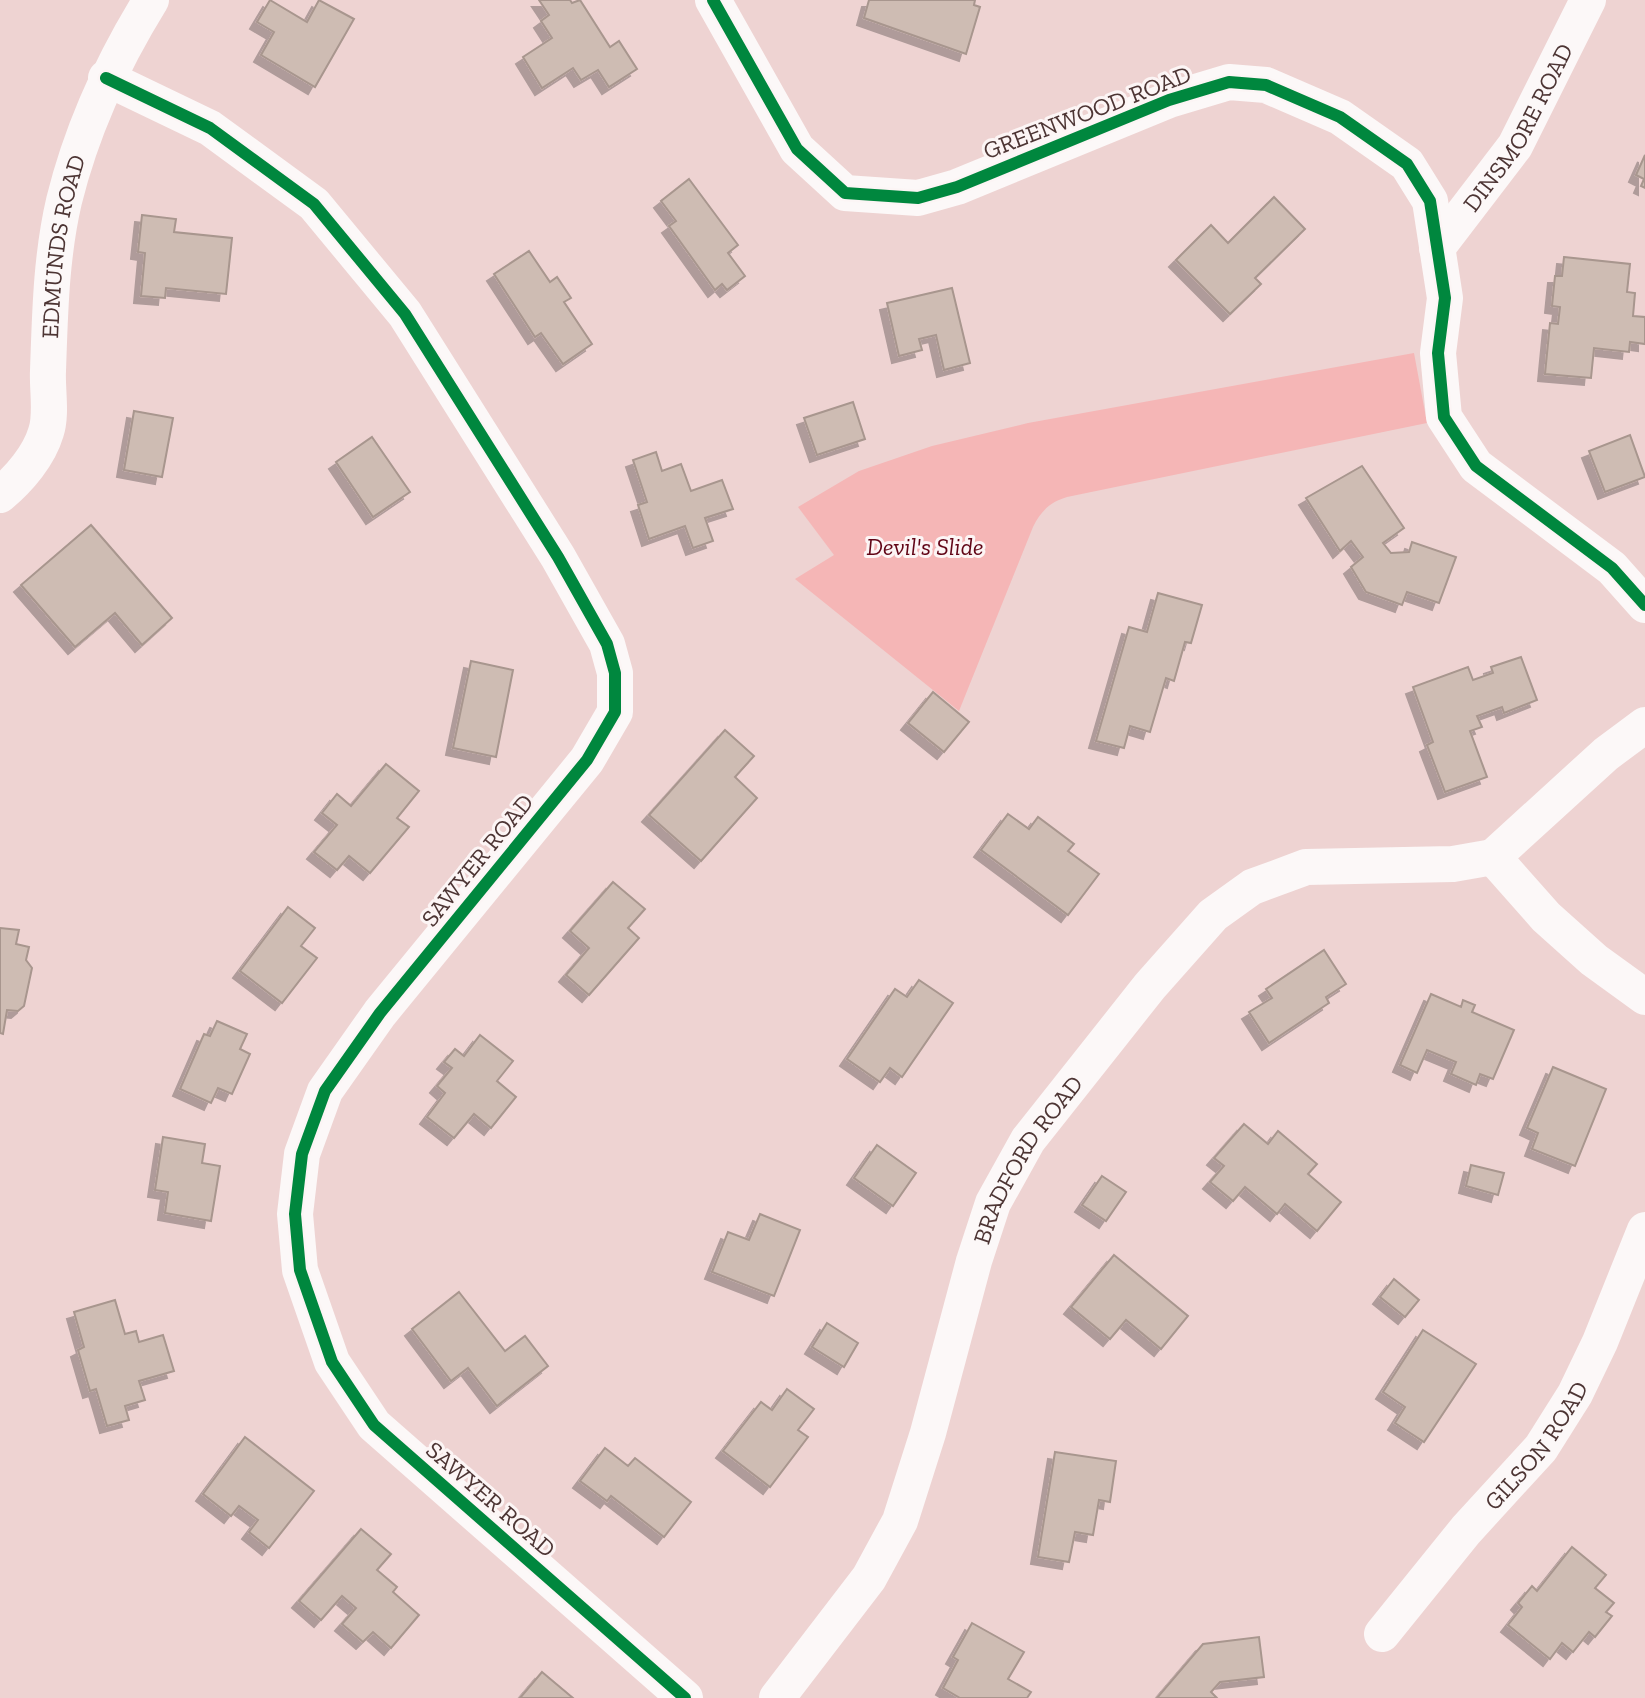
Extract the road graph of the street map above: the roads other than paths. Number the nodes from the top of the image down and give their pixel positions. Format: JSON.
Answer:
{"nodes":[{"id":1,"x":151,"y":0,"type":"edge"},
{"id":2,"x":713,"y":0,"type":"edge"},
{"id":3,"x":1588,"y":0,"type":"edge"},
{"id":4,"x":106,"y":78,"type":"junction"},
{"id":5,"x":1437,"y":248,"type":"junction"},
{"id":6,"x":0,"y":495,"type":"edge"},
{"id":7,"x":1645,"y":605,"type":"edge"},
{"id":8,"x":1645,"y":725,"type":"edge"},
{"id":9,"x":1493,"y":857,"type":"junction"},
{"id":10,"x":1645,"y":997,"type":"edge"},
{"id":11,"x":1645,"y":1230,"type":"edge"},
{"id":12,"x":1382,"y":1634,"type":"dead end"},
{"id":13,"x":685,"y":1698,"type":"edge"},
{"id":14,"x":777,"y":1698,"type":"edge"}],
"edges":[{"from":1,"to":4,"type":"street","name":"EDMUNDS ROAD"},
{"from":2,"to":5,"type":"street","name":"GREENWOOD ROAD"},
{"from":3,"to":5,"type":"street","name":"DINSMORE ROAD"},
{"from":4,"to":6,"type":"street","name":"EDMUNDS ROAD"},
{"from":4,"to":13,"type":"street","name":"SAWYER ROAD"},
{"from":5,"to":7,"type":"street","name":"GREENWOOD ROAD"},
{"from":8,"to":9,"type":"street"},
{"from":9,"to":10,"type":"street"},
{"from":9,"to":14,"type":"street","name":"BRADFORD ROAD"},
{"from":11,"to":12,"type":"street","name":"GILSON ROAD"}]}
